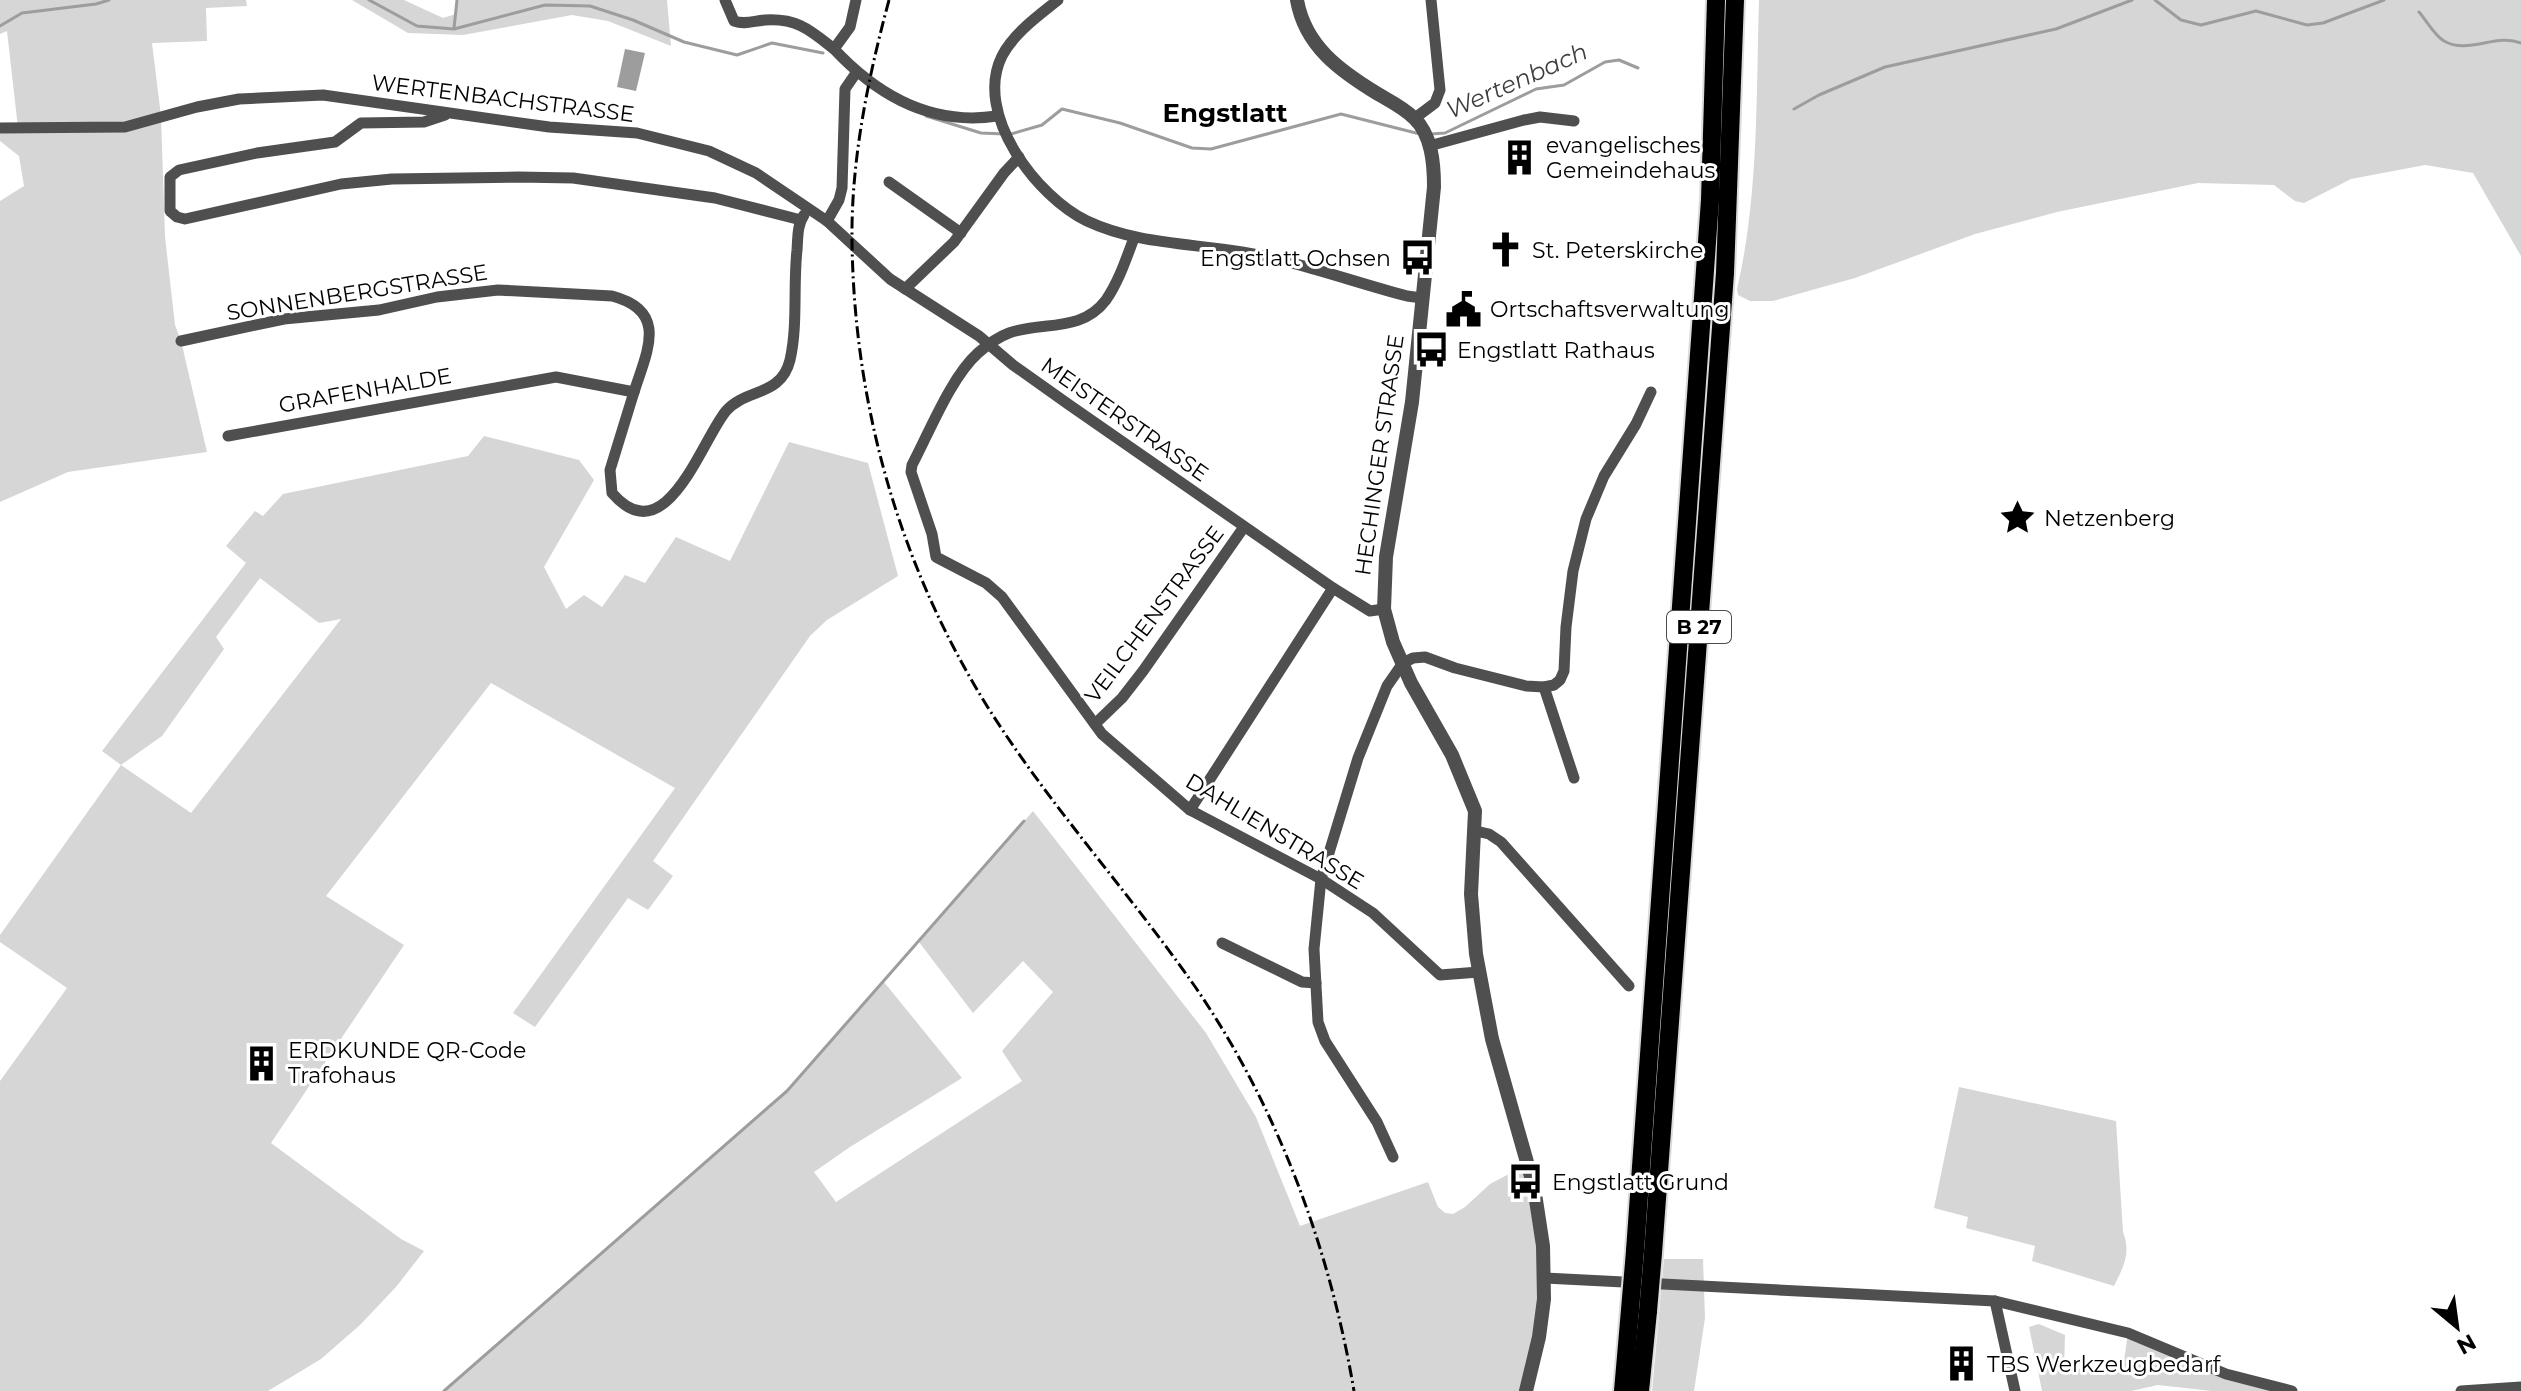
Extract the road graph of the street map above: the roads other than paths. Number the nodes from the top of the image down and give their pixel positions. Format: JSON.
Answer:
{"nodes":[{"id":1,"x":725,"y":0,"type":"edge"},
{"id":2,"x":856,"y":0,"type":"edge"},
{"id":3,"x":1058,"y":0,"type":"edge"},
{"id":4,"x":1297,"y":0,"type":"edge"},
{"id":5,"x":1431,"y":0,"type":"edge"},
{"id":6,"x":1716,"y":0,"type":"edge"},
{"id":7,"x":1735,"y":0,"type":"edge"},
{"id":8,"x":834,"y":49,"type":"junction"},
{"id":9,"x":856,"y":73,"type":"junction"},
{"id":10,"x":449,"y":114,"type":"junction"},
{"id":11,"x":1000,"y":121,"type":"junction"},
{"id":12,"x":1574,"y":121,"type":"dead end"},
{"id":13,"x":1418,"y":123,"type":"junction"},
{"id":14,"x":0,"y":128,"type":"edge"},
{"id":15,"x":1429,"y":146,"type":"junction"},
{"id":16,"x":1019,"y":157,"type":"junction"},
{"id":17,"x":889,"y":182,"type":"dead end"},
{"id":18,"x":809,"y":208,"type":"junction"},
{"id":19,"x":801,"y":220,"type":"junction"},
{"id":20,"x":827,"y":221,"type":"junction"},
{"id":21,"x":961,"y":233,"type":"junction"},
{"id":22,"x":1134,"y":238,"type":"junction"},
{"id":23,"x":852,"y":242,"type":"joint"},
{"id":24,"x":905,"y":289,"type":"junction"},
{"id":25,"x":1422,"y":298,"type":"junction"},
{"id":26,"x":181,"y":341,"type":"dead end"},
{"id":27,"x":989,"y":344,"type":"junction"},
{"id":28,"x":634,"y":392,"type":"junction"},
{"id":29,"x":1651,"y":392,"type":"dead end"},
{"id":30,"x":228,"y":436,"type":"dead end"},
{"id":31,"x":1244,"y":527,"type":"junction"},
{"id":32,"x":1333,"y":588,"type":"junction"},
{"id":33,"x":1384,"y":609,"type":"junction"},
{"id":34,"x":1403,"y":663,"type":"junction"},
{"id":35,"x":1544,"y":687,"type":"junction"},
{"id":36,"x":1095,"y":724,"type":"junction"},
{"id":37,"x":1574,"y":778,"type":"dead end"},
{"id":38,"x":1190,"y":810,"type":"junction"},
{"id":39,"x":1476,"y":831,"type":"junction"},
{"id":40,"x":1321,"y":879,"type":"junction"},
{"id":41,"x":1222,"y":943,"type":"dead end"},
{"id":42,"x":1479,"y":972,"type":"junction"},
{"id":43,"x":1316,"y":983,"type":"junction"},
{"id":44,"x":1629,"y":986,"type":"dead end"},
{"id":45,"x":1393,"y":1157,"type":"dead end"},
{"id":46,"x":1644,"y":1252,"type":"junction"},
{"id":47,"x":1545,"y":1278,"type":"junction"},
{"id":48,"x":1995,"y":1301,"type":"junction"},
{"id":49,"x":1639,"y":1311,"type":"junction"},
{"id":50,"x":2521,"y":1387,"type":"edge"},
{"id":51,"x":1526,"y":1391,"type":"edge"},
{"id":52,"x":1623,"y":1391,"type":"edge"},
{"id":53,"x":1640,"y":1391,"type":"edge"},
{"id":54,"x":2015,"y":1391,"type":"edge"},
{"id":55,"x":2292,"y":1391,"type":"edge"},
{"id":56,"x":2461,"y":1391,"type":"edge"}],
"edges":[{"from":1,"to":8,"type":"street"},
{"from":2,"to":8,"type":"street"},
{"from":3,"to":11,"type":"street"},
{"from":4,"to":13,"type":"street"},
{"from":5,"to":13,"type":"street"},
{"from":6,"to":46,"type":"highway","number":"B 27"},
{"from":7,"to":46,"type":"highway","number":"B 27"},
{"from":8,"to":9,"type":"street"},
{"from":9,"to":11,"type":"street"},
{"from":9,"to":20,"type":"street"},
{"from":10,"to":14,"type":"street","name":"WERTENBACHSTRASSE"},
{"from":10,"to":18,"type":"street","name":"WERTENBACHSTRASSE"},
{"from":10,"to":19,"type":"street"},
{"from":11,"to":16,"type":"street"},
{"from":12,"to":15,"type":"street"},
{"from":13,"to":15,"type":"street","name":"HECHINGER STRASSE"},
{"from":15,"to":25,"type":"street","name":"HECHINGER STRASSE"},
{"from":16,"to":21,"type":"street"},
{"from":16,"to":22,"type":"street"},
{"from":17,"to":21,"type":"street"},
{"from":18,"to":19,"type":"street","name":"SONNENBERGSTRASSE"},
{"from":18,"to":20,"type":"street","name":"WERTENBACHSTRASSE"},
{"from":19,"to":28,"type":"street","name":"SONNENBERGSTRASSE"},
{"from":20,"to":23,"type":"street","name":"WERTENBACHSTRASSE"},
{"from":21,"to":24,"type":"street"},
{"from":22,"to":25,"type":"street"},
{"from":22,"to":27,"type":"street"},
{"from":23,"to":24,"type":"street","name":"MEISTERSTRASSE"},
{"from":24,"to":27,"type":"street","name":"MEISTERSTRASSE"},
{"from":25,"to":33,"type":"street","name":"HECHINGER STRASSE"},
{"from":26,"to":28,"type":"street","name":"SONNENBERGSTRASSE"},
{"from":27,"to":31,"type":"street","name":"MEISTERSTRASSE"},
{"from":27,"to":36,"type":"street","name":"DAHLIENSTRASSE"},
{"from":28,"to":30,"type":"street","name":"GRAFENHALDE"},
{"from":29,"to":35,"type":"street"},
{"from":31,"to":32,"type":"street","name":"MEISTERSTRASSE"},
{"from":31,"to":36,"type":"street","name":"VEILCHENSTRASSE"},
{"from":32,"to":33,"type":"street","name":"MEISTERSTRASSE"},
{"from":32,"to":38,"type":"street"},
{"from":33,"to":34,"type":"street","name":"HECHINGER STRASSE"},
{"from":34,"to":35,"type":"street"},
{"from":34,"to":39,"type":"street","name":"HECHINGER STRASSE"},
{"from":34,"to":40,"type":"street"},
{"from":35,"to":37,"type":"street"},
{"from":36,"to":38,"type":"street","name":"DAHLIENSTRASSE"},
{"from":38,"to":40,"type":"street","name":"DAHLIENSTRASSE"},
{"from":39,"to":42,"type":"street","name":"HECHINGER STRASSE"},
{"from":39,"to":44,"type":"street"},
{"from":40,"to":42,"type":"street","name":"DAHLIENSTRASSE"},
{"from":40,"to":43,"type":"street"},
{"from":41,"to":43,"type":"street"},
{"from":42,"to":47,"type":"street","name":"HECHINGER STRASSE"},
{"from":43,"to":45,"type":"street"},
{"from":46,"to":49,"type":"highway","number":"B 27","bridge":true},
{"from":47,"to":48,"type":"street"},
{"from":47,"to":51,"type":"street","name":"HECHINGER STRASSE"},
{"from":48,"to":54,"type":"street"},
{"from":48,"to":55,"type":"street"},
{"from":49,"to":52,"type":"highway","number":"B 27"},
{"from":49,"to":53,"type":"highway","number":"B 27"},
{"from":50,"to":56,"type":"street"}]}
